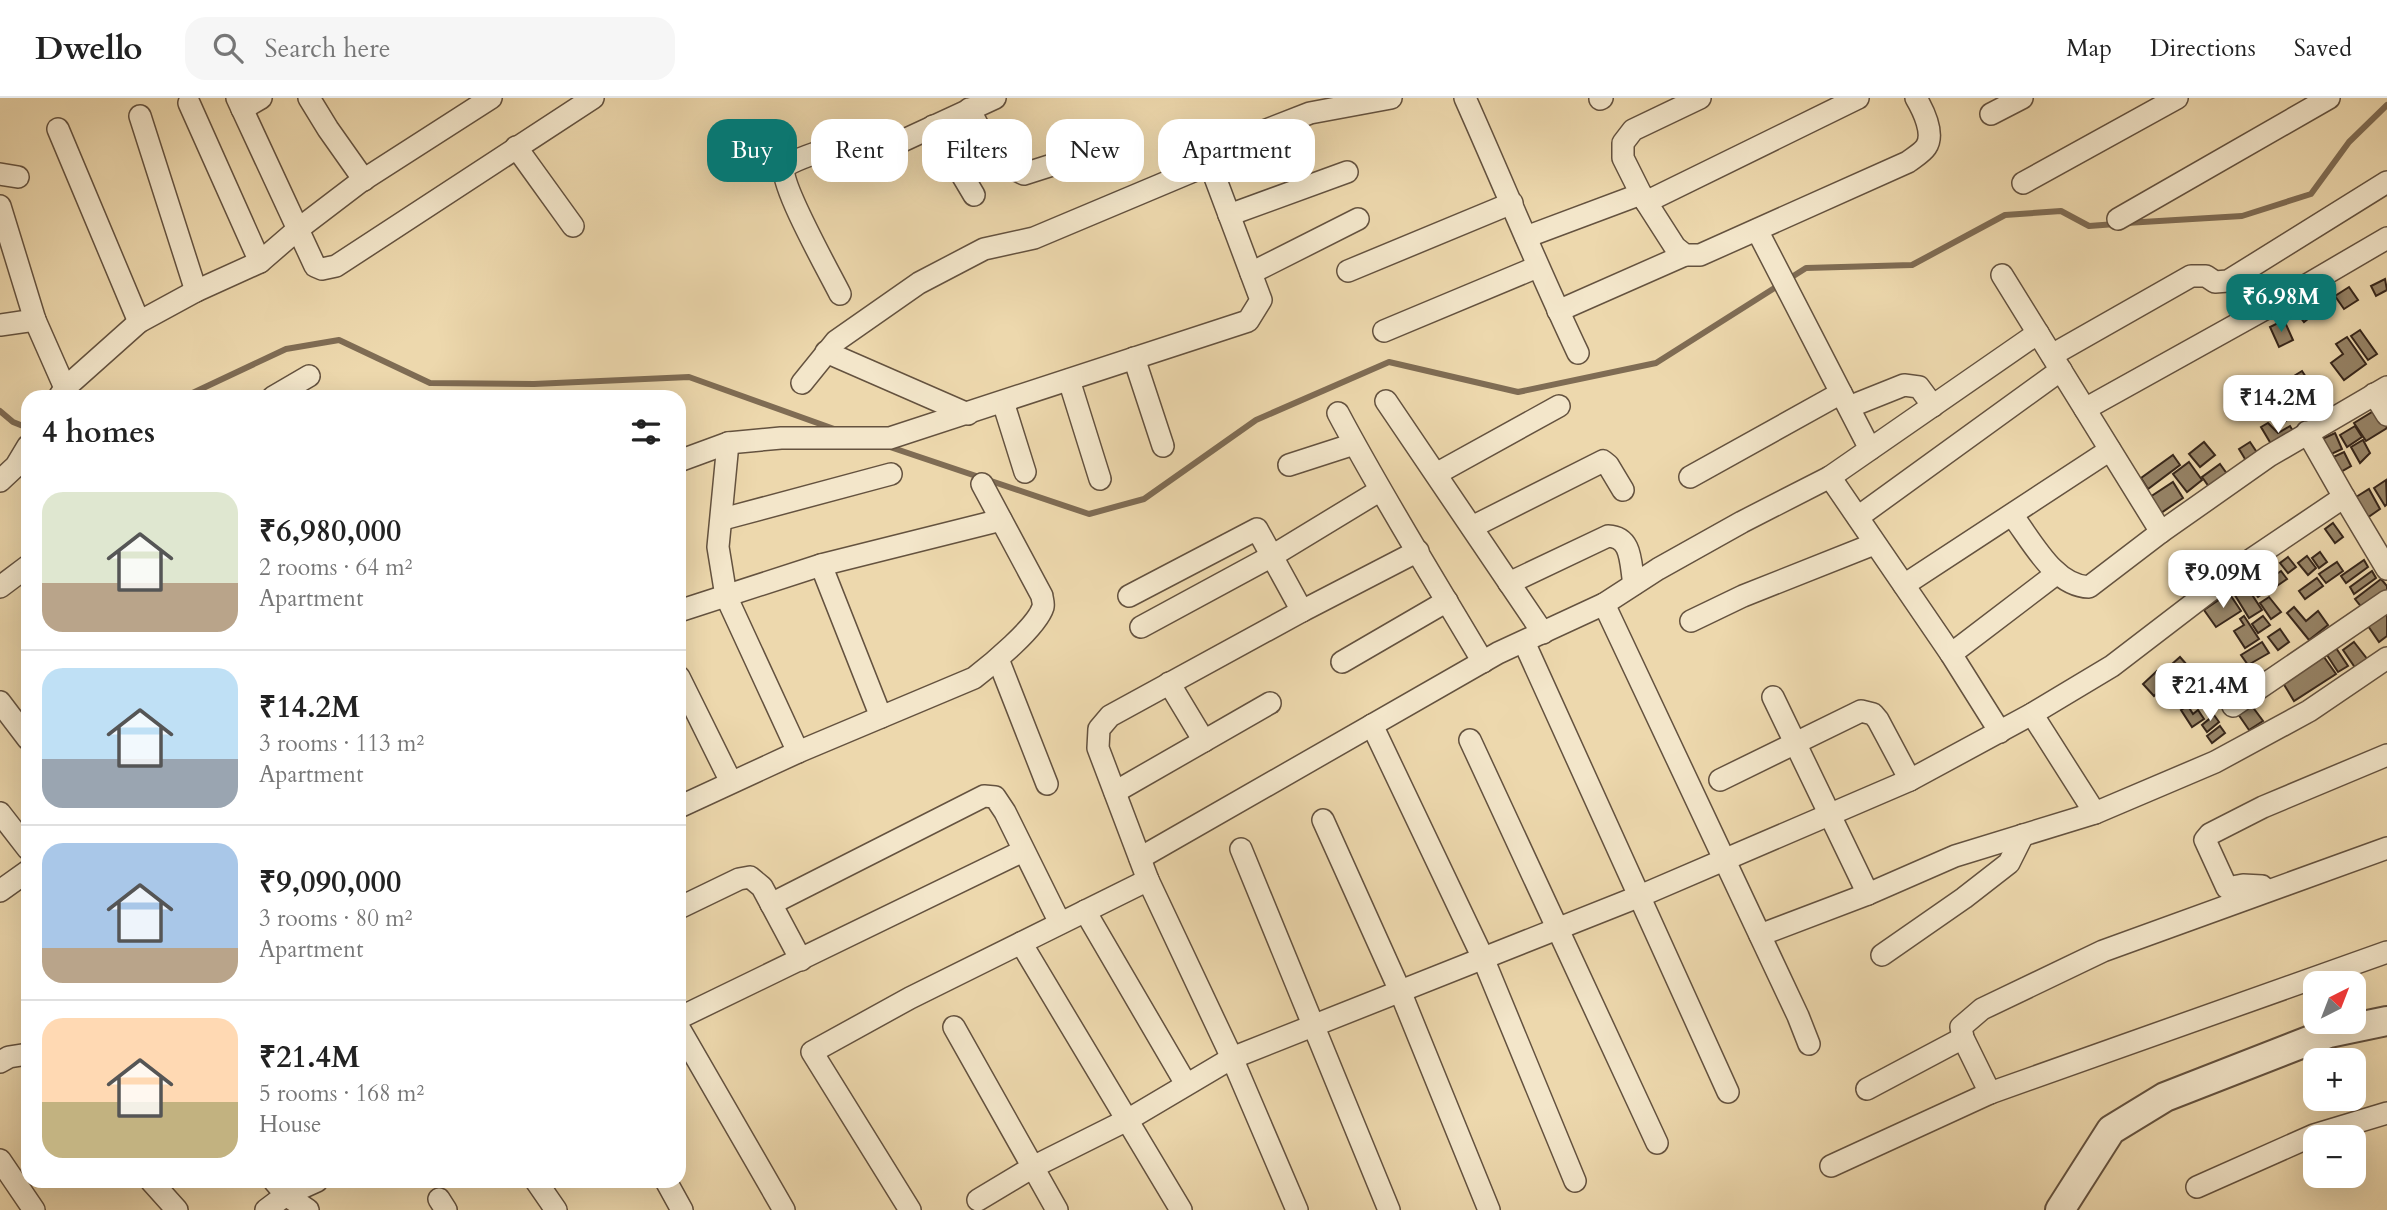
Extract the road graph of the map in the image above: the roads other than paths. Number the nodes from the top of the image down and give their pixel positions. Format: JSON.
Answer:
{"nodes":[{"id":1,"x":261,"y":98,"type":"edge"},
{"id":2,"x":309,"y":98,"type":"edge"},
{"id":3,"x":491,"y":98,"type":"edge"},
{"id":4,"x":593,"y":98,"type":"edge"},
{"id":5,"x":995,"y":98,"type":"edge"},
{"id":6,"x":1391,"y":98,"type":"edge"},
{"id":7,"x":1465,"y":98,"type":"edge"},
{"id":8,"x":1858,"y":98,"type":"edge"},
{"id":9,"x":1916,"y":98,"type":"edge"},
{"id":10,"x":2022,"y":98,"type":"edge"},
{"id":11,"x":2177,"y":98,"type":"edge"},
{"id":12,"x":2329,"y":98,"type":"edge"},
{"id":13,"x":1697,"y":99,"type":"edge"},
{"id":14,"x":189,"y":103,"type":"dead end"},
{"id":15,"x":239,"y":104,"type":"edge"},
{"id":16,"x":969,"y":108,"type":"junction"},
{"id":17,"x":1991,"y":114,"type":"dead end"},
{"id":18,"x":140,"y":116,"type":"dead end"},
{"id":19,"x":947,"y":119,"type":"edge"},
{"id":20,"x":1293,"y":119,"type":"edge"},
{"id":21,"x":58,"y":129,"type":"dead end"},
{"id":22,"x":922,"y":131,"type":"edge"},
{"id":23,"x":516,"y":147,"type":"junction"},
{"id":24,"x":1046,"y":167,"type":"edge"},
{"id":25,"x":1347,"y":172,"type":"dead end"},
{"id":26,"x":364,"y":180,"type":"junction"},
{"id":27,"x":966,"y":182,"type":"edge"},
{"id":28,"x":1167,"y":182,"type":"edge"},
{"id":29,"x":1217,"y":182,"type":"edge"},
{"id":30,"x":2387,"y":182,"type":"edge"},
{"id":31,"x":2023,"y":183,"type":"dead end"},
{"id":32,"x":974,"y":195,"type":"dead end"},
{"id":33,"x":1644,"y":198,"type":"junction"},
{"id":34,"x":1512,"y":203,"type":"junction"},
{"id":35,"x":0,"y":206,"type":"edge"},
{"id":36,"x":1229,"y":215,"type":"junction"},
{"id":37,"x":1358,"y":219,"type":"dead end"},
{"id":38,"x":2118,"y":219,"type":"dead end"},
{"id":39,"x":573,"y":226,"type":"dead end"},
{"id":40,"x":297,"y":230,"type":"junction"},
{"id":41,"x":1757,"y":230,"type":"junction"},
{"id":42,"x":1526,"y":237,"type":"junction"},
{"id":43,"x":2387,"y":238,"type":"edge"},
{"id":44,"x":1685,"y":255,"type":"junction"},
{"id":45,"x":260,"y":262,"type":"junction"},
{"id":46,"x":1536,"y":265,"type":"junction"},
{"id":47,"x":1348,"y":271,"type":"dead end"},
{"id":48,"x":1251,"y":273,"type":"junction"},
{"id":49,"x":2003,"y":275,"type":"dead end"},
{"id":50,"x":196,"y":291,"type":"junction"},
{"id":51,"x":840,"y":293,"type":"dead end"},
{"id":52,"x":1558,"y":311,"type":"junction"},
{"id":53,"x":35,"y":320,"type":"junction"},
{"id":54,"x":139,"y":321,"type":"junction"},
{"id":55,"x":0,"y":325,"type":"edge"},
{"id":56,"x":1384,"y":331,"type":"dead end"},
{"id":57,"x":2038,"y":333,"type":"junction"},
{"id":58,"x":826,"y":352,"type":"junction"},
{"id":59,"x":1578,"y":353,"type":"dead end"},
{"id":60,"x":1135,"y":358,"type":"junction"},
{"id":61,"x":2056,"y":362,"type":"junction"},
{"id":62,"x":309,"y":376,"type":"dead end"},
{"id":63,"x":1069,"y":380,"type":"junction"},
{"id":64,"x":802,"y":383,"type":"dead end"},
{"id":65,"x":61,"y":390,"type":"edge"},
{"id":66,"x":65,"y":390,"type":"edge"},
{"id":67,"x":285,"y":390,"type":"edge"},
{"id":68,"x":2380,"y":391,"type":"edge"},
{"id":69,"x":1845,"y":400,"type":"junction"},
{"id":70,"x":1386,"y":401,"type":"dead end"},
{"id":71,"x":1003,"y":402,"type":"junction"},
{"id":72,"x":1559,"y":406,"type":"dead end"},
{"id":73,"x":1933,"y":406,"type":"junction"},
{"id":74,"x":2085,"y":409,"type":"junction"},
{"id":75,"x":1338,"y":413,"type":"dead end"},
{"id":76,"x":968,"y":414,"type":"junction"},
{"id":77,"x":2387,"y":415,"type":"edge"},
{"id":78,"x":2308,"y":432,"type":"junction"},
{"id":79,"x":728,"y":443,"type":"junction"},
{"id":80,"x":1354,"y":444,"type":"junction"},
{"id":81,"x":1163,"y":446,"type":"dead end"},
{"id":82,"x":1870,"y":449,"type":"junction"},
{"id":83,"x":2110,"y":450,"type":"junction"},
{"id":84,"x":21,"y":458,"type":"edge"},
{"id":85,"x":686,"y":458,"type":"edge"},
{"id":86,"x":1289,"y":466,"type":"dead end"},
{"id":87,"x":1025,"y":472,"type":"dead end"},
{"id":88,"x":891,"y":474,"type":"dead end"},
{"id":89,"x":1436,"y":474,"type":"junction"},
{"id":90,"x":1690,"y":477,"type":"dead end"},
{"id":91,"x":1830,"y":477,"type":"junction"},
{"id":92,"x":1100,"y":479,"type":"dead end"},
{"id":93,"x":0,"y":481,"type":"edge"},
{"id":94,"x":982,"y":484,"type":"dead end"},
{"id":95,"x":1379,"y":491,"type":"junction"},
{"id":96,"x":1623,"y":491,"type":"dead end"},
{"id":97,"x":2344,"y":497,"type":"junction"},
{"id":98,"x":2012,"y":515,"type":"junction"},
{"id":99,"x":1858,"y":517,"type":"junction"},
{"id":100,"x":723,"y":519,"type":"junction"},
{"id":101,"x":1001,"y":520,"type":"junction"},
{"id":102,"x":1472,"y":527,"type":"junction"},
{"id":103,"x":2161,"y":532,"type":"junction"},
{"id":104,"x":1874,"y":544,"type":"junction"},
{"id":105,"x":1418,"y":551,"type":"junction"},
{"id":106,"x":1272,"y":556,"type":"junction"},
{"id":107,"x":821,"y":565,"type":"junction"},
{"id":108,"x":2387,"y":569,"type":"edge"},
{"id":109,"x":21,"y":571,"type":"edge"},
{"id":110,"x":2056,"y":574,"type":"junction"},
{"id":111,"x":1509,"y":583,"type":"junction"},
{"id":112,"x":1634,"y":584,"type":"junction"},
{"id":113,"x":1904,"y":585,"type":"junction"},
{"id":114,"x":0,"y":587,"type":"edge"},
{"id":115,"x":726,"y":596,"type":"junction"},
{"id":116,"x":1129,"y":596,"type":"dead end"},
{"id":117,"x":1447,"y":601,"type":"junction"},
{"id":118,"x":2387,"y":601,"type":"edge"},
{"id":119,"x":1604,"y":604,"type":"junction"},
{"id":120,"x":686,"y":609,"type":"edge"},
{"id":121,"x":1302,"y":611,"type":"junction"},
{"id":122,"x":1691,"y":621,"type":"dead end"},
{"id":123,"x":1141,"y":627,"type":"dead end"},
{"id":124,"x":1534,"y":638,"type":"junction"},
{"id":125,"x":1951,"y":654,"type":"junction"},
{"id":126,"x":2387,"y":658,"type":"edge"},
{"id":127,"x":998,"y":659,"type":"junction"},
{"id":128,"x":1342,"y":662,"type":"dead end"},
{"id":129,"x":1483,"y":662,"type":"junction"},
{"id":130,"x":1169,"y":683,"type":"junction"},
{"id":131,"x":686,"y":691,"type":"edge"},
{"id":132,"x":1773,"y":697,"type":"dead end"},
{"id":133,"x":0,"y":702,"type":"edge"},
{"id":134,"x":1270,"y":703,"type":"dead end"},
{"id":135,"x":2234,"y":706,"type":"dead end"},
{"id":136,"x":2032,"y":714,"type":"junction"},
{"id":137,"x":881,"y":717,"type":"junction"},
{"id":138,"x":1372,"y":725,"type":"junction"},
{"id":139,"x":21,"y":730,"type":"edge"},
{"id":140,"x":2000,"y":732,"type":"junction"},
{"id":141,"x":1470,"y":740,"type":"dead end"},
{"id":142,"x":1204,"y":741,"type":"junction"},
{"id":143,"x":1796,"y":743,"type":"junction"},
{"id":144,"x":798,"y":752,"type":"junction"},
{"id":145,"x":2387,"y":755,"type":"edge"},
{"id":146,"x":1720,"y":780,"type":"dead end"},
{"id":147,"x":1910,"y":780,"type":"junction"},
{"id":148,"x":731,"y":782,"type":"junction"},
{"id":149,"x":1047,"y":784,"type":"dead end"},
{"id":150,"x":1115,"y":793,"type":"junction"},
{"id":151,"x":686,"y":804,"type":"edge"},
{"id":152,"x":0,"y":813,"type":"edge"},
{"id":153,"x":2095,"y":813,"type":"junction"},
{"id":154,"x":1831,"y":814,"type":"junction"},
{"id":155,"x":1323,"y":821,"type":"dead end"},
{"id":156,"x":2023,"y":835,"type":"junction"},
{"id":157,"x":21,"y":840,"type":"edge"},
{"id":158,"x":2387,"y":848,"type":"edge"},
{"id":159,"x":1241,"y":849,"type":"dead end"},
{"id":160,"x":1023,"y":851,"type":"junction"},
{"id":161,"x":1140,"y":858,"type":"junction"},
{"id":162,"x":1724,"y":859,"type":"junction"},
{"id":163,"x":21,"y":876,"type":"edge"},
{"id":164,"x":1148,"y":880,"type":"junction"},
{"id":165,"x":0,"y":891,"type":"edge"},
{"id":166,"x":2270,"y":891,"type":"junction"},
{"id":167,"x":1868,"y":894,"type":"junction"},
{"id":168,"x":1640,"y":896,"type":"junction"},
{"id":169,"x":771,"y":904,"type":"junction"},
{"id":170,"x":686,"y":905,"type":"edge"},
{"id":171,"x":1085,"y":911,"type":"junction"},
{"id":172,"x":1060,"y":923,"type":"junction"},
{"id":173,"x":1559,"y":928,"type":"junction"},
{"id":174,"x":1760,"y":935,"type":"junction"},
{"id":175,"x":1021,"y":943,"type":"junction"},
{"id":176,"x":2387,"y":952,"type":"edge"},
{"id":177,"x":1882,"y":955,"type":"dead end"},
{"id":178,"x":1482,"y":958,"type":"junction"},
{"id":179,"x":800,"y":960,"type":"junction"},
{"id":180,"x":1400,"y":991,"type":"junction"},
{"id":181,"x":686,"y":1015,"type":"edge"},
{"id":182,"x":2387,"y":1021,"type":"edge"},
{"id":183,"x":1315,"y":1025,"type":"junction"},
{"id":184,"x":954,"y":1027,"type":"dead end"},
{"id":185,"x":1963,"y":1038,"type":"junction"},
{"id":186,"x":686,"y":1040,"type":"edge"},
{"id":187,"x":1809,"y":1044,"type":"dead end"},
{"id":188,"x":21,"y":1055,"type":"edge"},
{"id":189,"x":1232,"y":1058,"type":"junction"},
{"id":190,"x":0,"y":1062,"type":"edge"},
{"id":191,"x":1186,"y":1084,"type":"junction"},
{"id":192,"x":1867,"y":1090,"type":"dead end"},
{"id":193,"x":1728,"y":1092,"type":"dead end"},
{"id":194,"x":1990,"y":1093,"type":"junction"},
{"id":195,"x":2387,"y":1112,"type":"edge"},
{"id":196,"x":1129,"y":1119,"type":"junction"},
{"id":197,"x":1657,"y":1143,"type":"dead end"},
{"id":198,"x":0,"y":1160,"type":"edge"},
{"id":199,"x":1831,"y":1166,"type":"dead end"},
{"id":200,"x":1033,"y":1167,"type":"junction"},
{"id":201,"x":1575,"y":1181,"type":"dead end"},
{"id":202,"x":2197,"y":1187,"type":"dead end"},
{"id":203,"x":157,"y":1188,"type":"edge"},
{"id":204,"x":280,"y":1188,"type":"edge"},
{"id":205,"x":541,"y":1188,"type":"edge"},
{"id":206,"x":670,"y":1188,"type":"edge"},
{"id":207,"x":978,"y":1200,"type":"dead end"},
{"id":208,"x":34,"y":1210,"type":"edge"},
{"id":209,"x":177,"y":1210,"type":"edge"},
{"id":210,"x":266,"y":1210,"type":"edge"},
{"id":211,"x":308,"y":1210,"type":"edge"},
{"id":212,"x":556,"y":1210,"type":"edge"},
{"id":213,"x":682,"y":1210,"type":"edge"},
{"id":214,"x":784,"y":1210,"type":"edge"},
{"id":215,"x":911,"y":1210,"type":"edge"},
{"id":216,"x":1057,"y":1210,"type":"edge"},
{"id":217,"x":1181,"y":1210,"type":"edge"},
{"id":218,"x":1297,"y":1210,"type":"edge"},
{"id":219,"x":1389,"y":1210,"type":"edge"},
{"id":220,"x":1489,"y":1210,"type":"edge"},
{"id":221,"x":2060,"y":1210,"type":"edge"}],
"edges":[{"from":1,"to":15,"type":"street"},
{"from":2,"to":26,"type":"street"},
{"from":3,"to":26,"type":"street"},
{"from":4,"to":23,"type":"street"},
{"from":5,"to":16,"type":"street"},
{"from":6,"to":20,"type":"street"},
{"from":7,"to":34,"type":"street"},
{"from":8,"to":33,"type":"street"},
{"from":9,"to":41,"type":"street"},
{"from":10,"to":17,"type":"street"},
{"from":11,"to":31,"type":"street"},
{"from":12,"to":38,"type":"street"},
{"from":13,"to":33,"type":"street"},
{"from":14,"to":45,"type":"street"},
{"from":15,"to":40,"type":"street"},
{"from":16,"to":19,"type":"street"},
{"from":16,"to":24,"type":"street"},
{"from":18,"to":50,"type":"street"},
{"from":21,"to":54,"type":"street"},
{"from":22,"to":51,"type":"street"},
{"from":23,"to":39,"type":"street"},
{"from":23,"to":40,"type":"street"},
{"from":25,"to":36,"type":"street"},
{"from":26,"to":40,"type":"street"},
{"from":27,"to":32,"type":"street"},
{"from":28,"to":58,"type":"street"},
{"from":29,"to":36,"type":"street"},
{"from":30,"to":61,"type":"street"},
{"from":33,"to":42,"type":"street"},
{"from":33,"to":44,"type":"street"},
{"from":34,"to":42,"type":"street"},
{"from":34,"to":47,"type":"street"},
{"from":35,"to":53,"type":"street"},
{"from":36,"to":48,"type":"street"},
{"from":37,"to":48,"type":"street"},
{"from":40,"to":45,"type":"street"},
{"from":41,"to":44,"type":"street"},
{"from":41,"to":69,"type":"street"},
{"from":42,"to":46,"type":"street"},
{"from":43,"to":74,"type":"street"},
{"from":44,"to":52,"type":"street"},
{"from":45,"to":50,"type":"street"},
{"from":46,"to":52,"type":"street"},
{"from":46,"to":56,"type":"street"},
{"from":48,"to":60,"type":"street"},
{"from":49,"to":57,"type":"street"},
{"from":50,"to":54,"type":"street"},
{"from":52,"to":59,"type":"street"},
{"from":53,"to":55,"type":"street"},
{"from":53,"to":65,"type":"street"},
{"from":54,"to":66,"type":"street"},
{"from":57,"to":61,"type":"street"},
{"from":57,"to":73,"type":"street"},
{"from":58,"to":64,"type":"street"},
{"from":58,"to":76,"type":"street"},
{"from":60,"to":63,"type":"street"},
{"from":60,"to":81,"type":"street"},
{"from":61,"to":74,"type":"street"},
{"from":61,"to":99,"type":"street"},
{"from":62,"to":67,"type":"street"},
{"from":63,"to":71,"type":"street"},
{"from":63,"to":92,"type":"street"},
{"from":68,"to":77,"type":"street"},
{"from":68,"to":78,"type":"street"},
{"from":69,"to":73,"type":"street"},
{"from":69,"to":82,"type":"street"},
{"from":69,"to":90,"type":"street"},
{"from":70,"to":89,"type":"street"},
{"from":71,"to":76,"type":"street"},
{"from":71,"to":87,"type":"street"},
{"from":72,"to":89,"type":"street"},
{"from":73,"to":82,"type":"street"},
{"from":74,"to":83,"type":"street"},
{"from":75,"to":80,"type":"street"},
{"from":76,"to":79,"type":"street"},
{"from":78,"to":97,"type":"street"},
{"from":78,"to":103,"type":"street"},
{"from":79,"to":85,"type":"street"},
{"from":79,"to":100,"type":"street"},
{"from":80,"to":86,"type":"street"},
{"from":80,"to":95,"type":"street"},
{"from":82,"to":91,"type":"street"},
{"from":83,"to":98,"type":"street"},
{"from":83,"to":103,"type":"street"},
{"from":84,"to":93,"type":"street"},
{"from":88,"to":100,"type":"street"},
{"from":89,"to":102,"type":"street"},
{"from":91,"to":99,"type":"street"},
{"from":91,"to":112,"type":"street"},
{"from":94,"to":101,"type":"street"},
{"from":95,"to":105,"type":"street"},
{"from":95,"to":106,"type":"street"},
{"from":96,"to":102,"type":"street"},
{"from":97,"to":108,"type":"street"},
{"from":97,"to":136,"type":"street"},
{"from":98,"to":110,"type":"street"},
{"from":98,"to":113,"type":"street"},
{"from":99,"to":104,"type":"street"},
{"from":100,"to":115,"type":"street"},
{"from":101,"to":107,"type":"street"},
{"from":101,"to":127,"type":"street"},
{"from":102,"to":111,"type":"street"},
{"from":103,"to":110,"type":"street"},
{"from":104,"to":113,"type":"street"},
{"from":104,"to":122,"type":"street"},
{"from":105,"to":117,"type":"street"},
{"from":105,"to":121,"type":"street"},
{"from":106,"to":116,"type":"street"},
{"from":106,"to":121,"type":"street"},
{"from":106,"to":123,"type":"street"},
{"from":107,"to":115,"type":"street"},
{"from":107,"to":137,"type":"street"},
{"from":109,"to":114,"type":"street"},
{"from":110,"to":125,"type":"street"},
{"from":111,"to":112,"type":"street"},
{"from":111,"to":124,"type":"street"},
{"from":112,"to":119,"type":"street"},
{"from":113,"to":125,"type":"street"},
{"from":115,"to":120,"type":"street"},
{"from":115,"to":144,"type":"street"},
{"from":117,"to":128,"type":"street"},
{"from":117,"to":129,"type":"street"},
{"from":118,"to":135,"type":"street"},
{"from":119,"to":124,"type":"street"},
{"from":119,"to":162,"type":"street"},
{"from":121,"to":130,"type":"street"},
{"from":124,"to":129,"type":"street"},
{"from":124,"to":168,"type":"street"},
{"from":125,"to":140,"type":"street"},
{"from":126,"to":153,"type":"street"},
{"from":127,"to":137,"type":"street"},
{"from":127,"to":149,"type":"street"},
{"from":129,"to":138,"type":"street"},
{"from":130,"to":142,"type":"street"},
{"from":130,"to":150,"type":"street"},
{"from":131,"to":148,"type":"street"},
{"from":132,"to":143,"type":"street"},
{"from":133,"to":139,"type":"street"},
{"from":134,"to":142,"type":"street"},
{"from":136,"to":140,"type":"street"},
{"from":136,"to":153,"type":"street"},
{"from":137,"to":144,"type":"street"},
{"from":138,"to":161,"type":"street"},
{"from":138,"to":178,"type":"street"},
{"from":140,"to":147,"type":"street"},
{"from":141,"to":173,"type":"street"},
{"from":142,"to":150,"type":"street"},
{"from":143,"to":146,"type":"street"},
{"from":143,"to":147,"type":"street"},
{"from":143,"to":154,"type":"street"},
{"from":144,"to":148,"type":"street"},
{"from":145,"to":166,"type":"street"},
{"from":147,"to":154,"type":"street"},
{"from":148,"to":151,"type":"street"},
{"from":150,"to":161,"type":"street"},
{"from":152,"to":157,"type":"street"},
{"from":153,"to":156,"type":"street"},
{"from":154,"to":162,"type":"street"},
{"from":154,"to":167,"type":"street"},
{"from":155,"to":180,"type":"street"},
{"from":156,"to":167,"type":"street"},
{"from":156,"to":177,"type":"street"},
{"from":158,"to":166,"type":"street"},
{"from":159,"to":183,"type":"street"},
{"from":160,"to":169,"type":"street"},
{"from":160,"to":172,"type":"street"},
{"from":160,"to":179,"type":"street"},
{"from":161,"to":164,"type":"street"},
{"from":162,"to":168,"type":"street"},
{"from":162,"to":174,"type":"street"},
{"from":163,"to":165,"type":"street"},
{"from":164,"to":171,"type":"street"},
{"from":164,"to":189,"type":"street"},
{"from":166,"to":185,"type":"street"},
{"from":167,"to":174,"type":"street"},
{"from":168,"to":173,"type":"street"},
{"from":168,"to":193,"type":"street"},
{"from":169,"to":170,"type":"street"},
{"from":169,"to":179,"type":"street"},
{"from":171,"to":172,"type":"street"},
{"from":171,"to":191,"type":"street"},
{"from":172,"to":175,"type":"street"},
{"from":173,"to":178,"type":"street"},
{"from":173,"to":197,"type":"street"},
{"from":174,"to":187,"type":"street"},
{"from":175,"to":196,"type":"street"},
{"from":175,"to":215,"type":"street"},
{"from":176,"to":194,"type":"street"},
{"from":178,"to":180,"type":"street"},
{"from":178,"to":201,"type":"street"},
{"from":179,"to":181,"type":"street"},
{"from":180,"to":183,"type":"street"},
{"from":180,"to":220,"type":"street"},
{"from":182,"to":221,"type":"street"},
{"from":183,"to":189,"type":"street"},
{"from":183,"to":219,"type":"street"},
{"from":184,"to":200,"type":"street"},
{"from":185,"to":192,"type":"street"},
{"from":185,"to":194,"type":"street"},
{"from":186,"to":214,"type":"street"},
{"from":188,"to":190,"type":"street"},
{"from":189,"to":191,"type":"street"},
{"from":189,"to":218,"type":"street"},
{"from":191,"to":196,"type":"street"},
{"from":194,"to":199,"type":"street"},
{"from":195,"to":202,"type":"street"},
{"from":196,"to":200,"type":"street"},
{"from":196,"to":217,"type":"street"},
{"from":198,"to":208,"type":"street"},
{"from":200,"to":207,"type":"street"},
{"from":200,"to":216,"type":"street"},
{"from":203,"to":209,"type":"street"},
{"from":204,"to":210,"type":"street"},
{"from":204,"to":211,"type":"street"},
{"from":205,"to":212,"type":"street"},
{"from":206,"to":213,"type":"street"}]}
